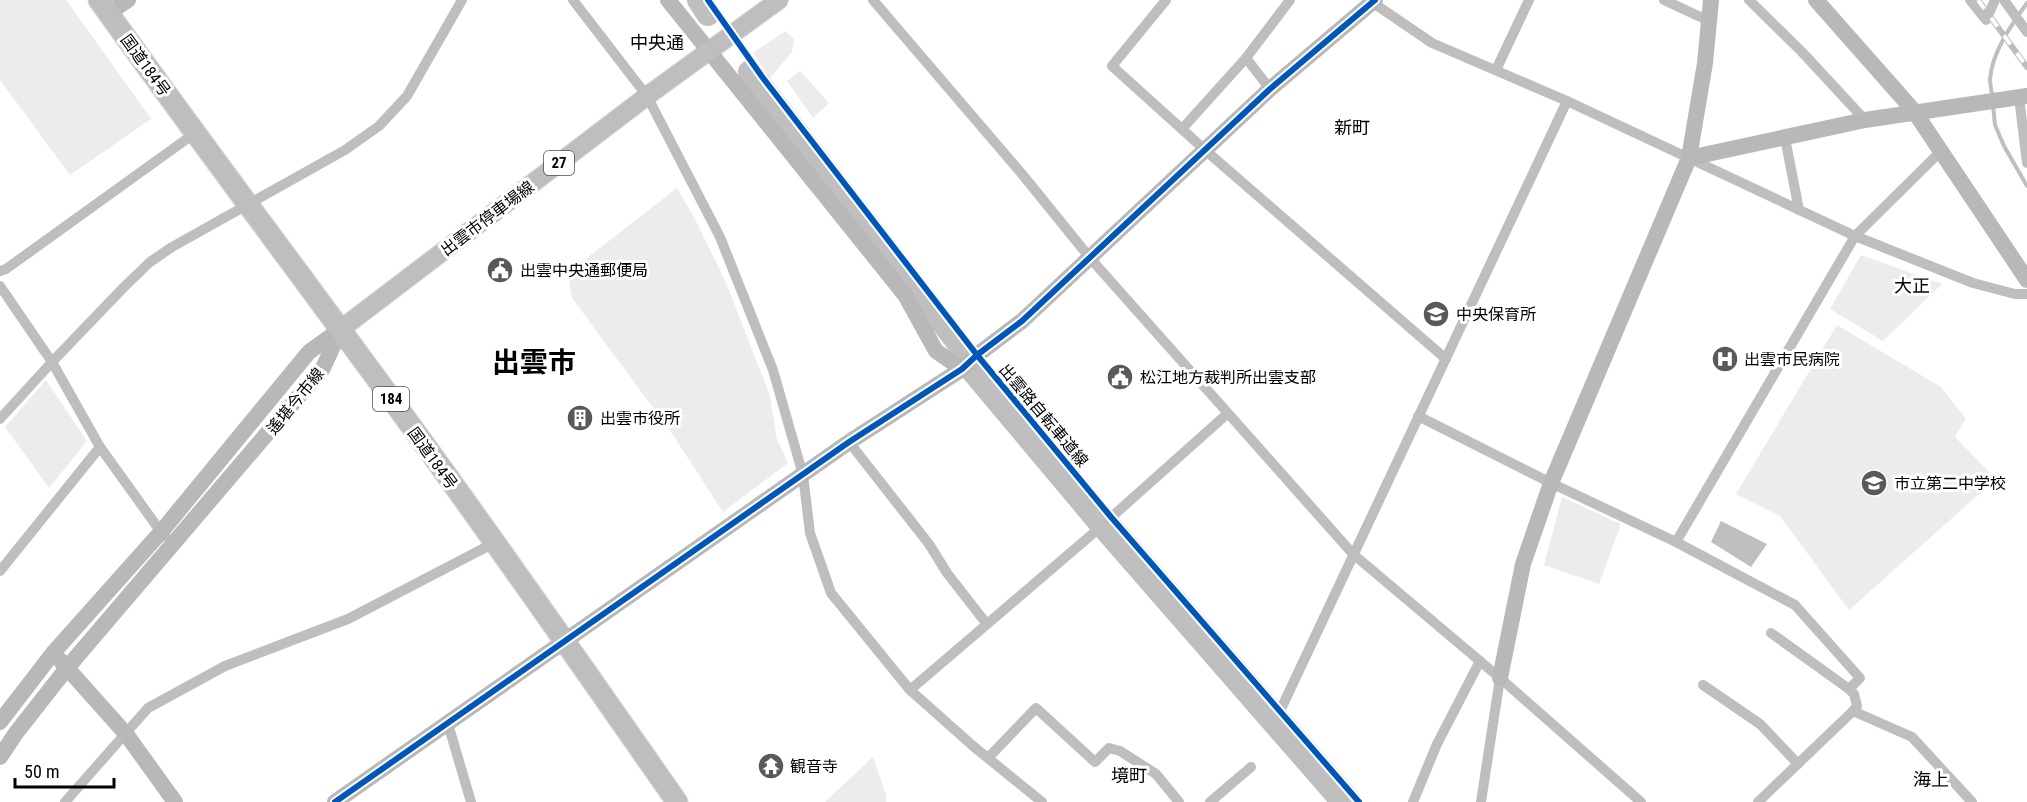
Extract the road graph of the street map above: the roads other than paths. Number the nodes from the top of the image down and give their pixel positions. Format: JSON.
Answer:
{"nodes":[{"id":1,"x":128,"y":0,"type":"edge"},
{"id":2,"x":462,"y":0,"type":"edge"},
{"id":3,"x":573,"y":0,"type":"edge"},
{"id":4,"x":668,"y":0,"type":"edge"},
{"id":5,"x":779,"y":0,"type":"edge"},
{"id":6,"x":873,"y":0,"type":"edge"},
{"id":7,"x":1166,"y":0,"type":"edge"},
{"id":8,"x":1290,"y":0,"type":"edge"},
{"id":9,"x":1529,"y":0,"type":"edge"},
{"id":10,"x":1664,"y":0,"type":"edge"},
{"id":11,"x":1711,"y":0,"type":"edge"},
{"id":12,"x":1749,"y":0,"type":"edge"},
{"id":13,"x":1816,"y":0,"type":"edge"},
{"id":14,"x":1970,"y":0,"type":"edge"},
{"id":15,"x":1995,"y":0,"type":"edge"},
{"id":16,"x":1372,"y":1,"type":"edge"},
{"id":17,"x":2005,"y":2,"type":"edge"},
{"id":18,"x":104,"y":7,"type":"edge"},
{"id":19,"x":1709,"y":21,"type":"junction"},
{"id":20,"x":2027,"y":32,"type":"edge"},
{"id":21,"x":709,"y":52,"type":"junction"},
{"id":22,"x":1246,"y":58,"type":"junction"},
{"id":23,"x":1496,"y":70,"type":"junction"},
{"id":24,"x":1270,"y":89,"type":"junction"},
{"id":25,"x":647,"y":96,"type":"junction"},
{"id":26,"x":2020,"y":97,"type":"edge"},
{"id":27,"x":1567,"y":100,"type":"junction"},
{"id":28,"x":1914,"y":111,"type":"junction"},
{"id":29,"x":1865,"y":120,"type":"junction"},
{"id":30,"x":1182,"y":129,"type":"junction"},
{"id":31,"x":195,"y":133,"type":"junction"},
{"id":32,"x":1785,"y":138,"type":"junction"},
{"id":33,"x":1205,"y":150,"type":"junction"},
{"id":34,"x":1941,"y":151,"type":"junction"},
{"id":35,"x":1689,"y":158,"type":"junction"},
{"id":36,"x":2027,"y":163,"type":"edge"},
{"id":37,"x":248,"y":205,"type":"junction"},
{"id":38,"x":1799,"y":210,"type":"junction"},
{"id":39,"x":1855,"y":236,"type":"junction"},
{"id":40,"x":1090,"y":258,"type":"junction"},
{"id":41,"x":0,"y":271,"type":"edge"},
{"id":42,"x":2027,"y":280,"type":"edge"},
{"id":43,"x":0,"y":286,"type":"edge"},
{"id":44,"x":2027,"y":294,"type":"edge"},
{"id":45,"x":340,"y":329,"type":"junction"},
{"id":46,"x":1446,"y":359,"type":"junction"},
{"id":47,"x":52,"y":362,"type":"junction"},
{"id":48,"x":962,"y":369,"type":"junction"},
{"id":49,"x":1227,"y":414,"type":"junction"},
{"id":50,"x":1418,"y":416,"type":"junction"},
{"id":51,"x":0,"y":419,"type":"edge"},
{"id":52,"x":849,"y":442,"type":"junction"},
{"id":53,"x":100,"y":447,"type":"junction"},
{"id":54,"x":803,"y":475,"type":"junction"},
{"id":55,"x":1551,"y":483,"type":"junction"},
{"id":56,"x":1097,"y":530,"type":"junction"},
{"id":57,"x":160,"y":532,"type":"junction"},
{"id":58,"x":1676,"y":542,"type":"junction"},
{"id":59,"x":494,"y":543,"type":"junction"},
{"id":60,"x":175,"y":544,"type":"junction"},
{"id":61,"x":1353,"y":554,"type":"junction"},
{"id":62,"x":0,"y":571,"type":"edge"},
{"id":63,"x":986,"y":623,"type":"junction"},
{"id":64,"x":1771,"y":633,"type":"dead end"},
{"id":65,"x":565,"y":641,"type":"junction"},
{"id":66,"x":53,"y":653,"type":"junction"},
{"id":67,"x":1480,"y":661,"type":"junction"},
{"id":68,"x":68,"y":668,"type":"junction"},
{"id":69,"x":1500,"y":678,"type":"junction"},
{"id":70,"x":1703,"y":685,"type":"dead end"},
{"id":71,"x":1849,"y":689,"type":"junction"},
{"id":72,"x":910,"y":690,"type":"junction"},
{"id":73,"x":1853,"y":711,"type":"junction"},
{"id":74,"x":0,"y":721,"type":"edge"},
{"id":75,"x":448,"y":724,"type":"junction"},
{"id":76,"x":1267,"y":724,"type":"junction"},
{"id":77,"x":16,"y":733,"type":"junction"},
{"id":78,"x":126,"y":734,"type":"junction"},
{"id":79,"x":0,"y":757,"type":"edge"},
{"id":80,"x":988,"y":758,"type":"junction"},
{"id":81,"x":1798,"y":764,"type":"junction"},
{"id":82,"x":1251,"y":767,"type":"dead end"},
{"id":83,"x":65,"y":802,"type":"edge"},
{"id":84,"x":174,"y":802,"type":"edge"},
{"id":85,"x":335,"y":802,"type":"edge"},
{"id":86,"x":471,"y":802,"type":"edge"},
{"id":87,"x":677,"y":802,"type":"edge"},
{"id":88,"x":1042,"y":802,"type":"edge"},
{"id":89,"x":1179,"y":802,"type":"edge"},
{"id":90,"x":1210,"y":802,"type":"edge"},
{"id":91,"x":1334,"y":802,"type":"edge"},
{"id":92,"x":1413,"y":802,"type":"edge"},
{"id":93,"x":1481,"y":802,"type":"edge"},
{"id":94,"x":1641,"y":802,"type":"edge"},
{"id":95,"x":1758,"y":802,"type":"edge"},
{"id":96,"x":1972,"y":802,"type":"edge"}],
"edges":[{"from":1,"to":18,"type":"street"},
{"from":2,"to":37,"type":"street"},
{"from":3,"to":25,"type":"street"},
{"from":4,"to":21,"type":"street"},
{"from":5,"to":21,"type":"main road","name":"出雲市停車場線","number":"27"},
{"from":6,"to":40,"type":"street"},
{"from":7,"to":30,"type":"street"},
{"from":8,"to":22,"type":"street"},
{"from":9,"to":23,"type":"street"},
{"from":10,"to":19,"type":"street"},
{"from":11,"to":19,"type":"street"},
{"from":12,"to":29,"type":"street"},
{"from":13,"to":28,"type":"street"},
{"from":14,"to":15,"type":"street"},
{"from":16,"to":23,"type":"street"},
{"from":16,"to":24,"type":"street"},
{"from":17,"to":20,"type":"street"},
{"from":18,"to":31,"type":"highway","name":"国道184号","number":"184"},
{"from":19,"to":35,"type":"street"},
{"from":21,"to":25,"type":"main road","name":"出雲市停車場線","number":"27"},
{"from":21,"to":48,"type":"street"},
{"from":22,"to":24,"type":"street"},
{"from":22,"to":30,"type":"street"},
{"from":23,"to":27,"type":"street"},
{"from":24,"to":33,"type":"street"},
{"from":25,"to":45,"type":"main road","name":"出雲市停車場線","number":"27"},
{"from":25,"to":54,"type":"street"},
{"from":26,"to":28,"type":"street"},
{"from":26,"to":36,"type":"street"},
{"from":27,"to":35,"type":"street"},
{"from":27,"to":46,"type":"street"},
{"from":28,"to":29,"type":"street"},
{"from":28,"to":34,"type":"street"},
{"from":29,"to":32,"type":"street"},
{"from":30,"to":33,"type":"street"},
{"from":31,"to":37,"type":"highway","name":"国道184号","number":"184"},
{"from":31,"to":41,"type":"street"},
{"from":32,"to":35,"type":"street"},
{"from":32,"to":38,"type":"street"},
{"from":33,"to":40,"type":"street"},
{"from":33,"to":46,"type":"street"},
{"from":34,"to":39,"type":"street"},
{"from":34,"to":42,"type":"street"},
{"from":35,"to":38,"type":"street"},
{"from":35,"to":55,"type":"street"},
{"from":37,"to":45,"type":"highway","name":"国道184号","number":"184"},
{"from":37,"to":47,"type":"street"},
{"from":38,"to":39,"type":"street"},
{"from":39,"to":44,"type":"street"},
{"from":39,"to":58,"type":"street"},
{"from":40,"to":48,"type":"street"},
{"from":40,"to":49,"type":"street"},
{"from":43,"to":47,"type":"street"},
{"from":45,"to":57,"type":"street","name":"遙堪今市線"},
{"from":45,"to":59,"type":"highway","name":"国道184号","number":"184"},
{"from":45,"to":60,"type":"street","name":"遙堪今市線"},
{"from":46,"to":50,"type":"street"},
{"from":47,"to":51,"type":"street"},
{"from":47,"to":53,"type":"street"},
{"from":48,"to":52,"type":"street"},
{"from":48,"to":56,"type":"street"},
{"from":49,"to":56,"type":"street"},
{"from":49,"to":61,"type":"street"},
{"from":50,"to":55,"type":"street"},
{"from":50,"to":61,"type":"street"},
{"from":52,"to":54,"type":"street"},
{"from":52,"to":63,"type":"street"},
{"from":53,"to":57,"type":"street"},
{"from":53,"to":62,"type":"street"},
{"from":54,"to":65,"type":"street"},
{"from":54,"to":72,"type":"street"},
{"from":55,"to":58,"type":"street"},
{"from":55,"to":69,"type":"street"},
{"from":56,"to":63,"type":"street"},
{"from":56,"to":76,"type":"street"},
{"from":57,"to":60,"type":"street"},
{"from":57,"to":66,"type":"street","name":"遙堪今市線"},
{"from":58,"to":71,"type":"street"},
{"from":59,"to":65,"type":"highway","name":"国道184号","number":"184"},
{"from":59,"to":78,"type":"street"},
{"from":60,"to":68,"type":"street","name":"遙堪今市線"},
{"from":61,"to":67,"type":"street"},
{"from":61,"to":76,"type":"street"},
{"from":63,"to":72,"type":"street"},
{"from":64,"to":71,"type":"street"},
{"from":65,"to":75,"type":"street"},
{"from":65,"to":87,"type":"highway","name":"国道184号","number":"184"},
{"from":66,"to":68,"type":"street"},
{"from":66,"to":74,"type":"street","name":"遙堪今市線"},
{"from":67,"to":69,"type":"street"},
{"from":67,"to":92,"type":"street"},
{"from":68,"to":77,"type":"street","name":"遙堪今市線"},
{"from":68,"to":78,"type":"street"},
{"from":69,"to":93,"type":"street"},
{"from":69,"to":94,"type":"street"},
{"from":70,"to":81,"type":"street"},
{"from":71,"to":73,"type":"street"},
{"from":72,"to":80,"type":"street"},
{"from":73,"to":81,"type":"street"},
{"from":73,"to":96,"type":"street"},
{"from":74,"to":77,"type":"street"},
{"from":75,"to":85,"type":"street"},
{"from":75,"to":86,"type":"street"},
{"from":76,"to":91,"type":"street"},
{"from":77,"to":79,"type":"street","name":"遙堪今市線"},
{"from":78,"to":83,"type":"street"},
{"from":78,"to":84,"type":"street"},
{"from":80,"to":88,"type":"street"},
{"from":80,"to":89,"type":"street"},
{"from":81,"to":95,"type":"street"},
{"from":82,"to":90,"type":"street"}]}
